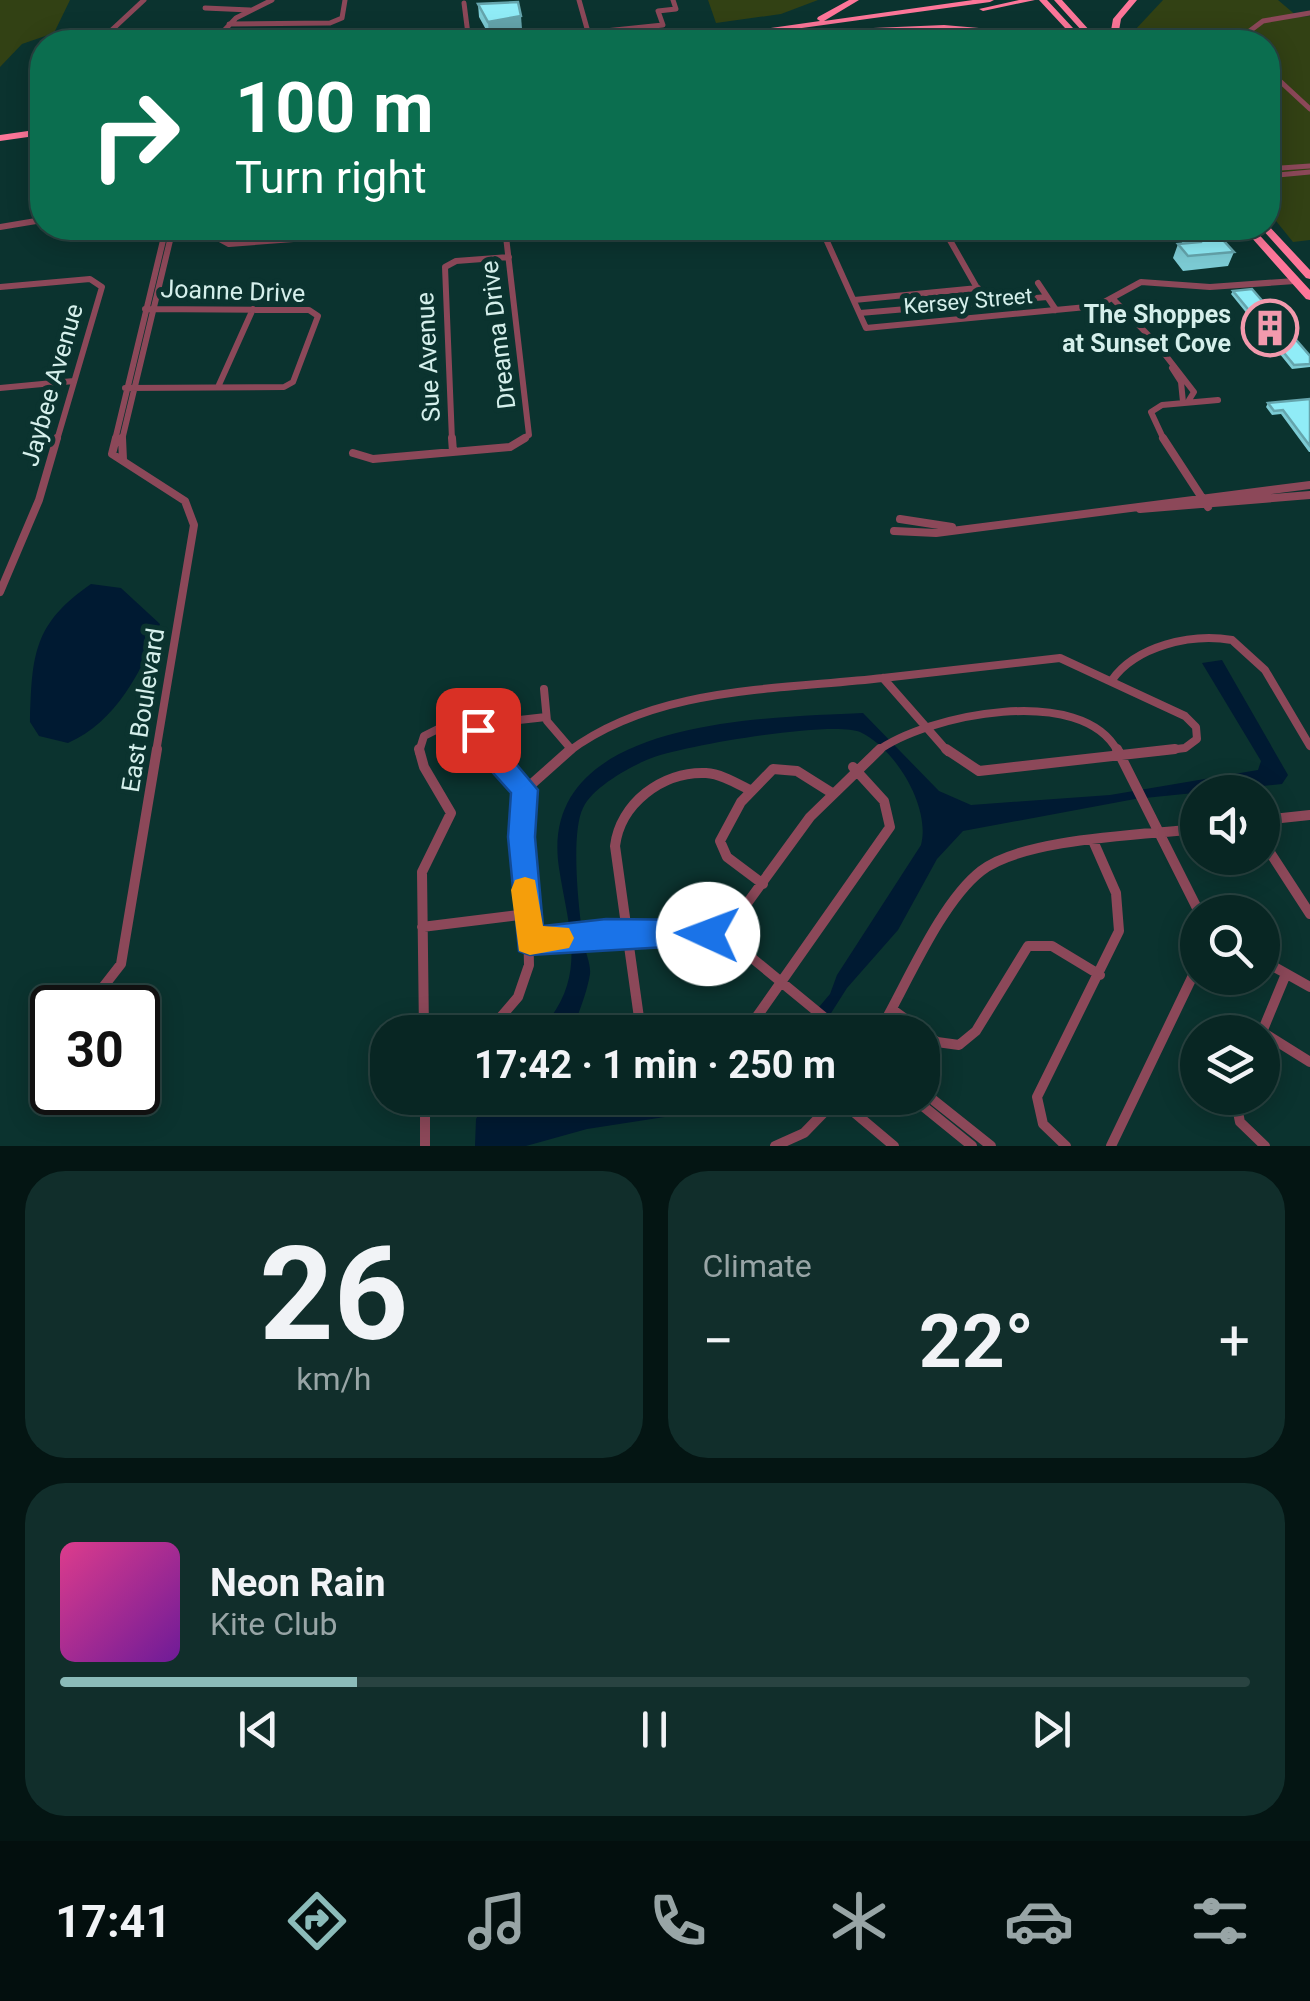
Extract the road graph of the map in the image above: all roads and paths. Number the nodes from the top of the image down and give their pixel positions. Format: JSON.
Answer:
{"nodes":[{"id":1,"x":144,"y":0,"type":"edge"},
{"id":2,"x":272,"y":0,"type":"edge"},
{"id":3,"x":345,"y":0,"type":"edge"},
{"id":4,"x":579,"y":0,"type":"edge"},
{"id":5,"x":673,"y":0,"type":"edge"},
{"id":6,"x":855,"y":0,"type":"edge"},
{"id":7,"x":990,"y":0,"type":"edge"},
{"id":8,"x":1031,"y":0,"type":"edge"},
{"id":9,"x":1043,"y":0,"type":"edge"},
{"id":10,"x":1058,"y":0,"type":"edge"},
{"id":11,"x":1133,"y":0,"type":"edge"},
{"id":12,"x":464,"y":4,"type":"dead end"},
{"id":13,"x":205,"y":8,"type":"dead end"},
{"id":14,"x":250,"y":10,"type":"junction"},
{"id":15,"x":1310,"y":13,"type":"edge"},
{"id":16,"x":229,"y":24,"type":"junction"},
{"id":17,"x":109,"y":30,"type":"edge"},
{"id":18,"x":223,"y":30,"type":"edge"},
{"id":19,"x":467,"y":30,"type":"edge"},
{"id":20,"x":587,"y":30,"type":"edge"},
{"id":21,"x":609,"y":30,"type":"edge"},
{"id":22,"x":766,"y":30,"type":"edge"},
{"id":23,"x":779,"y":30,"type":"edge"},
{"id":24,"x":829,"y":30,"type":"edge"},
{"id":25,"x":900,"y":30,"type":"edge"},
{"id":26,"x":992,"y":30,"type":"edge"},
{"id":27,"x":1071,"y":30,"type":"edge"},
{"id":28,"x":1085,"y":30,"type":"edge"},
{"id":29,"x":1115,"y":30,"type":"edge"},
{"id":30,"x":1251,"y":30,"type":"edge"},
{"id":31,"x":1280,"y":81,"type":"edge"},
{"id":32,"x":1310,"y":93,"type":"edge"},
{"id":33,"x":1294,"y":94,"type":"junction"},
{"id":34,"x":1310,"y":110,"type":"edge"},
{"id":35,"x":30,"y":126,"type":"edge"},
{"id":36,"x":0,"y":130,"type":"edge"},
{"id":37,"x":30,"y":134,"type":"edge"},
{"id":38,"x":0,"y":138,"type":"edge"},
{"id":39,"x":1310,"y":169,"type":"edge"},
{"id":40,"x":1280,"y":172,"type":"edge"},
{"id":41,"x":30,"y":222,"type":"edge"},
{"id":42,"x":0,"y":227,"type":"edge"},
{"id":43,"x":167,"y":240,"type":"edge"},
{"id":44,"x":222,"y":240,"type":"edge"},
{"id":45,"x":265,"y":240,"type":"edge"},
{"id":46,"x":506,"y":240,"type":"edge"},
{"id":47,"x":826,"y":240,"type":"edge"},
{"id":48,"x":950,"y":240,"type":"edge"},
{"id":49,"x":1259,"y":240,"type":"edge"},
{"id":50,"x":1277,"y":240,"type":"edge"},
{"id":51,"x":509,"y":257,"type":"junction"},
{"id":52,"x":1310,"y":276,"type":"edge"},
{"id":53,"x":1295,"y":281,"type":"junction"},
{"id":54,"x":1038,"y":283,"type":"dead end"},
{"id":55,"x":0,"y":286,"type":"edge"},
{"id":56,"x":1310,"y":287,"type":"edge"},
{"id":57,"x":978,"y":288,"type":"junction"},
{"id":58,"x":1047,"y":296,"type":"junction"},
{"id":59,"x":1310,"y":297,"type":"edge"},
{"id":60,"x":1113,"y":299,"type":"junction"},
{"id":61,"x":854,"y":300,"type":"junction"},
{"id":62,"x":986,"y":302,"type":"junction"},
{"id":63,"x":149,"y":309,"type":"junction"},
{"id":64,"x":253,"y":309,"type":"junction"},
{"id":65,"x":1056,"y":310,"type":"junction"},
{"id":66,"x":860,"y":314,"type":"junction"},
{"id":67,"x":74,"y":381,"type":"junction"},
{"id":68,"x":218,"y":386,"type":"junction"},
{"id":69,"x":130,"y":387,"type":"junction"},
{"id":70,"x":0,"y":388,"type":"edge"},
{"id":71,"x":1218,"y":400,"type":"dead end"},
{"id":72,"x":1183,"y":402,"type":"junction"},
{"id":73,"x":453,"y":452,"type":"junction"},
{"id":74,"x":354,"y":453,"type":"dead end"},
{"id":75,"x":1310,"y":484,"type":"edge"},
{"id":76,"x":1200,"y":496,"type":"junction"},
{"id":77,"x":1310,"y":496,"type":"edge"},
{"id":78,"x":1208,"y":506,"type":"junction"},
{"id":79,"x":1131,"y":508,"type":"junction"},
{"id":80,"x":900,"y":519,"type":"dead end"},
{"id":81,"x":956,"y":528,"type":"junction"},
{"id":82,"x":894,"y":531,"type":"dead end"},
{"id":83,"x":0,"y":592,"type":"edge"},
{"id":84,"x":882,"y":678,"type":"junction"},
{"id":85,"x":1112,"y":680,"type":"junction"},
{"id":86,"x":544,"y":689,"type":"dead end"},
{"id":87,"x":546,"y":717,"type":"junction"},
{"id":88,"x":478,"y":725,"type":"junction"},
{"id":89,"x":923,"y":725,"type":"junction"},
{"id":90,"x":1310,"y":746,"type":"edge"},
{"id":91,"x":571,"y":749,"type":"junction"},
{"id":92,"x":1121,"y":756,"type":"junction"},
{"id":93,"x":853,"y":768,"type":"junction"},
{"id":94,"x":525,"y":790,"type":"junction"},
{"id":95,"x":750,"y":790,"type":"junction"},
{"id":96,"x":832,"y":792,"type":"junction"},
{"id":97,"x":1310,"y":814,"type":"edge"},
{"id":98,"x":1280,"y":818,"type":"edge"},
{"id":99,"x":1180,"y":831,"type":"edge"},
{"id":100,"x":1159,"y":834,"type":"junction"},
{"id":101,"x":1094,"y":843,"type":"junction"},
{"id":102,"x":1280,"y":872,"type":"edge"},
{"id":103,"x":763,"y":884,"type":"junction"},
{"id":104,"x":1190,"y":895,"type":"edge"},
{"id":105,"x":527,"y":914,"type":"junction"},
{"id":106,"x":1310,"y":914,"type":"edge"},
{"id":107,"x":422,"y":928,"type":"junction"},
{"id":108,"x":628,"y":932,"type":"junction"},
{"id":109,"x":724,"y":936,"type":"junction"},
{"id":110,"x":530,"y":941,"type":"junction"},
{"id":111,"x":1280,"y":970,"type":"edge"},
{"id":112,"x":1100,"y":974,"type":"junction"},
{"id":113,"x":1286,"y":974,"type":"junction"},
{"id":114,"x":780,"y":983,"type":"junction"},
{"id":115,"x":104,"y":985,"type":"edge"},
{"id":116,"x":1310,"y":988,"type":"edge"},
{"id":117,"x":1184,"y":995,"type":"edge"},
{"id":118,"x":892,"y":1010,"type":"junction"},
{"id":119,"x":424,"y":1015,"type":"edge"},
{"id":120,"x":501,"y":1015,"type":"edge"},
{"id":121,"x":639,"y":1015,"type":"edge"},
{"id":122,"x":754,"y":1015,"type":"edge"},
{"id":123,"x":820,"y":1015,"type":"edge"},
{"id":124,"x":889,"y":1015,"type":"edge"},
{"id":125,"x":1269,"y":1015,"type":"edge"},
{"id":126,"x":1280,"y":1043,"type":"edge"},
{"id":127,"x":1310,"y":1062,"type":"edge"},
{"id":128,"x":940,"y":1105,"type":"edge"},
{"id":129,"x":425,"y":1115,"type":"edge"},
{"id":130,"x":820,"y":1115,"type":"edge"},
{"id":131,"x":857,"y":1115,"type":"edge"},
{"id":132,"x":934,"y":1115,"type":"edge"},
{"id":133,"x":1239,"y":1115,"type":"edge"},
{"id":134,"x":426,"y":1146,"type":"edge"},
{"id":135,"x":775,"y":1146,"type":"edge"},
{"id":136,"x":894,"y":1146,"type":"edge"},
{"id":137,"x":972,"y":1146,"type":"edge"},
{"id":138,"x":991,"y":1146,"type":"edge"},
{"id":139,"x":1066,"y":1146,"type":"edge"},
{"id":140,"x":1111,"y":1146,"type":"edge"},
{"id":141,"x":1265,"y":1146,"type":"edge"}],
"edges":[{"from":1,"to":17,"type":"street"},
{"from":2,"to":14,"type":"street"},
{"from":3,"to":16,"type":"street"},
{"from":4,"to":20,"type":"street"},
{"from":5,"to":21,"type":"street"},
{"from":6,"to":22,"type":"highway"},
{"from":7,"to":23,"type":"highway"},
{"from":8,"to":24,"type":"highway"},
{"from":9,"to":27,"type":"highway"},
{"from":10,"to":28,"type":"highway"},
{"from":11,"to":29,"type":"highway"},
{"from":12,"to":19,"type":"street"},
{"from":13,"to":14,"type":"street"},
{"from":14,"to":16,"type":"street"},
{"from":15,"to":30,"type":"street"},
{"from":16,"to":18,"type":"street"},
{"from":25,"to":26,"type":"highway"},
{"from":31,"to":33,"type":"street"},
{"from":32,"to":33,"type":"street"},
{"from":33,"to":34,"type":"street"},
{"from":35,"to":36,"type":"highway"},
{"from":37,"to":38,"type":"highway"},
{"from":39,"to":40,"type":"street"},
{"from":41,"to":42,"type":"street"},
{"from":43,"to":63,"type":"street"},
{"from":44,"to":45,"type":"street"},
{"from":46,"to":51,"type":"street","name":"Dreama Drive"},
{"from":47,"to":61,"type":"street"},
{"from":48,"to":57,"type":"street","name":"Kersey Street"},
{"from":49,"to":53,"type":"highway"},
{"from":50,"to":52,"type":"highway"},
{"from":51,"to":73,"type":"street","name":"Sue Avenue"},
{"from":51,"to":73,"type":"street","name":"Dreama Drive"},
{"from":53,"to":56,"type":"highway"},
{"from":53,"to":59,"type":"highway"},
{"from":53,"to":60,"type":"street","name":"Kersey Street"},
{"from":54,"to":58,"type":"street"},
{"from":55,"to":67,"type":"street","name":"Jaybee Avenue"},
{"from":57,"to":61,"type":"street"},
{"from":57,"to":62,"type":"street","name":"Kersey Street"},
{"from":58,"to":62,"type":"street"},
{"from":58,"to":65,"type":"street"},
{"from":60,"to":65,"type":"street","name":"Kersey Street"},
{"from":60,"to":72,"type":"street"},
{"from":61,"to":66,"type":"street"},
{"from":62,"to":66,"type":"street"},
{"from":63,"to":64,"type":"street","name":"Joanne Drive"},
{"from":63,"to":69,"type":"street"},
{"from":64,"to":68,"type":"street"},
{"from":64,"to":68,"type":"street","name":"Joanne Drive"},
{"from":65,"to":66,"type":"street","name":"Kersey Street"},
{"from":67,"to":70,"type":"street"},
{"from":67,"to":83,"type":"street","name":"Jaybee Avenue"},
{"from":68,"to":69,"type":"street","name":"Joanne Drive"},
{"from":69,"to":115,"type":"street","name":"East Boulevard"},
{"from":71,"to":72,"type":"street"},
{"from":72,"to":76,"type":"street"},
{"from":73,"to":74,"type":"street","name":"Dreama Drive"},
{"from":75,"to":76,"type":"street"},
{"from":76,"to":78,"type":"street"},
{"from":76,"to":79,"type":"street"},
{"from":77,"to":78,"type":"street"},
{"from":78,"to":79,"type":"street"},
{"from":79,"to":81,"type":"street"},
{"from":80,"to":81,"type":"street"},
{"from":81,"to":82,"type":"street"},
{"from":84,"to":85,"type":"street"},
{"from":84,"to":89,"type":"street"},
{"from":84,"to":91,"type":"street"},
{"from":85,"to":90,"type":"street"},
{"from":85,"to":92,"type":"street"},
{"from":86,"to":87,"type":"street"},
{"from":87,"to":88,"type":"street"},
{"from":87,"to":91,"type":"street"},
{"from":88,"to":94,"type":"street"},
{"from":88,"to":107,"type":"street"},
{"from":89,"to":92,"type":"street"},
{"from":89,"to":92,"type":"street"},
{"from":89,"to":93,"type":"street"},
{"from":91,"to":94,"type":"street"},
{"from":92,"to":100,"type":"street"},
{"from":93,"to":96,"type":"street"},
{"from":93,"to":114,"type":"street"},
{"from":94,"to":105,"type":"street"},
{"from":95,"to":96,"type":"street"},
{"from":95,"to":103,"type":"street"},
{"from":95,"to":108,"type":"street"},
{"from":96,"to":103,"type":"street"},
{"from":97,"to":98,"type":"street"},
{"from":99,"to":100,"type":"street"},
{"from":100,"to":101,"type":"street"},
{"from":100,"to":104,"type":"street"},
{"from":101,"to":112,"type":"street"},
{"from":101,"to":118,"type":"street"},
{"from":102,"to":106,"type":"street"},
{"from":103,"to":109,"type":"street"},
{"from":105,"to":107,"type":"street"},
{"from":105,"to":110,"type":"street"},
{"from":107,"to":119,"type":"street"},
{"from":108,"to":109,"type":"street"},
{"from":108,"to":110,"type":"street"},
{"from":108,"to":121,"type":"street"},
{"from":109,"to":114,"type":"street"},
{"from":110,"to":120,"type":"street"},
{"from":111,"to":113,"type":"street"},
{"from":112,"to":118,"type":"street"},
{"from":112,"to":139,"type":"street"},
{"from":113,"to":116,"type":"street"},
{"from":113,"to":125,"type":"street"},
{"from":114,"to":122,"type":"street"},
{"from":114,"to":123,"type":"street"},
{"from":117,"to":140,"type":"street"},
{"from":118,"to":124,"type":"street"},
{"from":126,"to":127,"type":"street"},
{"from":128,"to":138,"type":"street"},
{"from":129,"to":134,"type":"street"},
{"from":130,"to":135,"type":"street"},
{"from":131,"to":136,"type":"street"},
{"from":132,"to":137,"type":"street"},
{"from":133,"to":141,"type":"street"}]}
